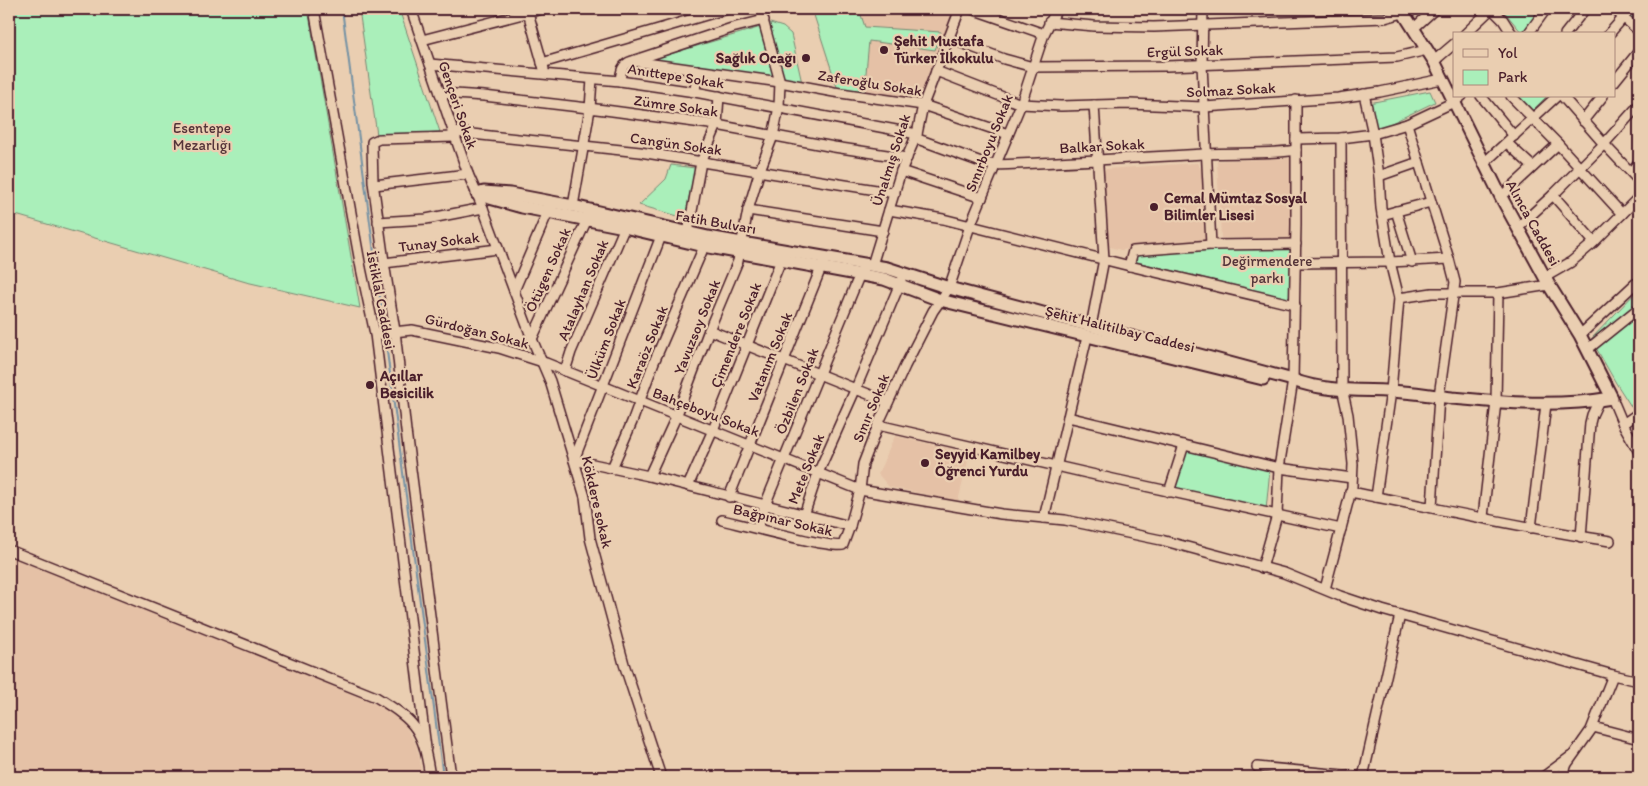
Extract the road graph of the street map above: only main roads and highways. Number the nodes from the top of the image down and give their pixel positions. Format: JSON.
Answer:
{"nodes":[{"id":1,"x":1402,"y":11,"type":"edge"},
{"id":2,"x":1453,"y":93,"type":"edge"},
{"id":3,"x":1458,"y":99,"type":"edge"},
{"id":4,"x":477,"y":194,"type":"road end"},
{"id":5,"x":550,"y":207,"type":"junction"},
{"id":6,"x":588,"y":215,"type":"junction"},
{"id":7,"x":662,"y":232,"type":"junction"},
{"id":8,"x":706,"y":242,"type":"junction"},
{"id":9,"x":742,"y":248,"type":"junction"},
{"id":10,"x":823,"y":262,"type":"junction"},
{"id":11,"x":866,"y":268,"type":"junction"},
{"id":12,"x":1089,"y":331,"type":"junction"},
{"id":13,"x":1612,"y":398,"type":"joint"}],
"edges":[{"from":1,"to":2,"type":"main road","name":"Alınca Caddesi"},
{"from":3,"to":13,"type":"main road","name":"Alınca Caddesi"},
{"from":4,"to":5,"type":"main road"},
{"from":5,"to":6,"type":"main road"},
{"from":5,"to":6,"type":"main road"},
{"from":6,"to":7,"type":"main road"},
{"from":7,"to":8,"type":"main road"},
{"from":7,"to":8,"type":"main road","name":"Fatih Bulvarı"},
{"from":8,"to":9,"type":"main road"},
{"from":9,"to":10,"type":"main road"},
{"from":9,"to":10,"type":"main road","name":"Fatih Bulvarı"},
{"from":10,"to":11,"type":"main road"},
{"from":11,"to":12,"type":"main road","name":"Şehit Halitilbay Caddesi"},
{"from":11,"to":12,"type":"main road","name":"Şehit Halitilbay Caddesi"},
{"from":12,"to":13,"type":"main road","name":"Şehit Halitilbay Caddesi"}]}
